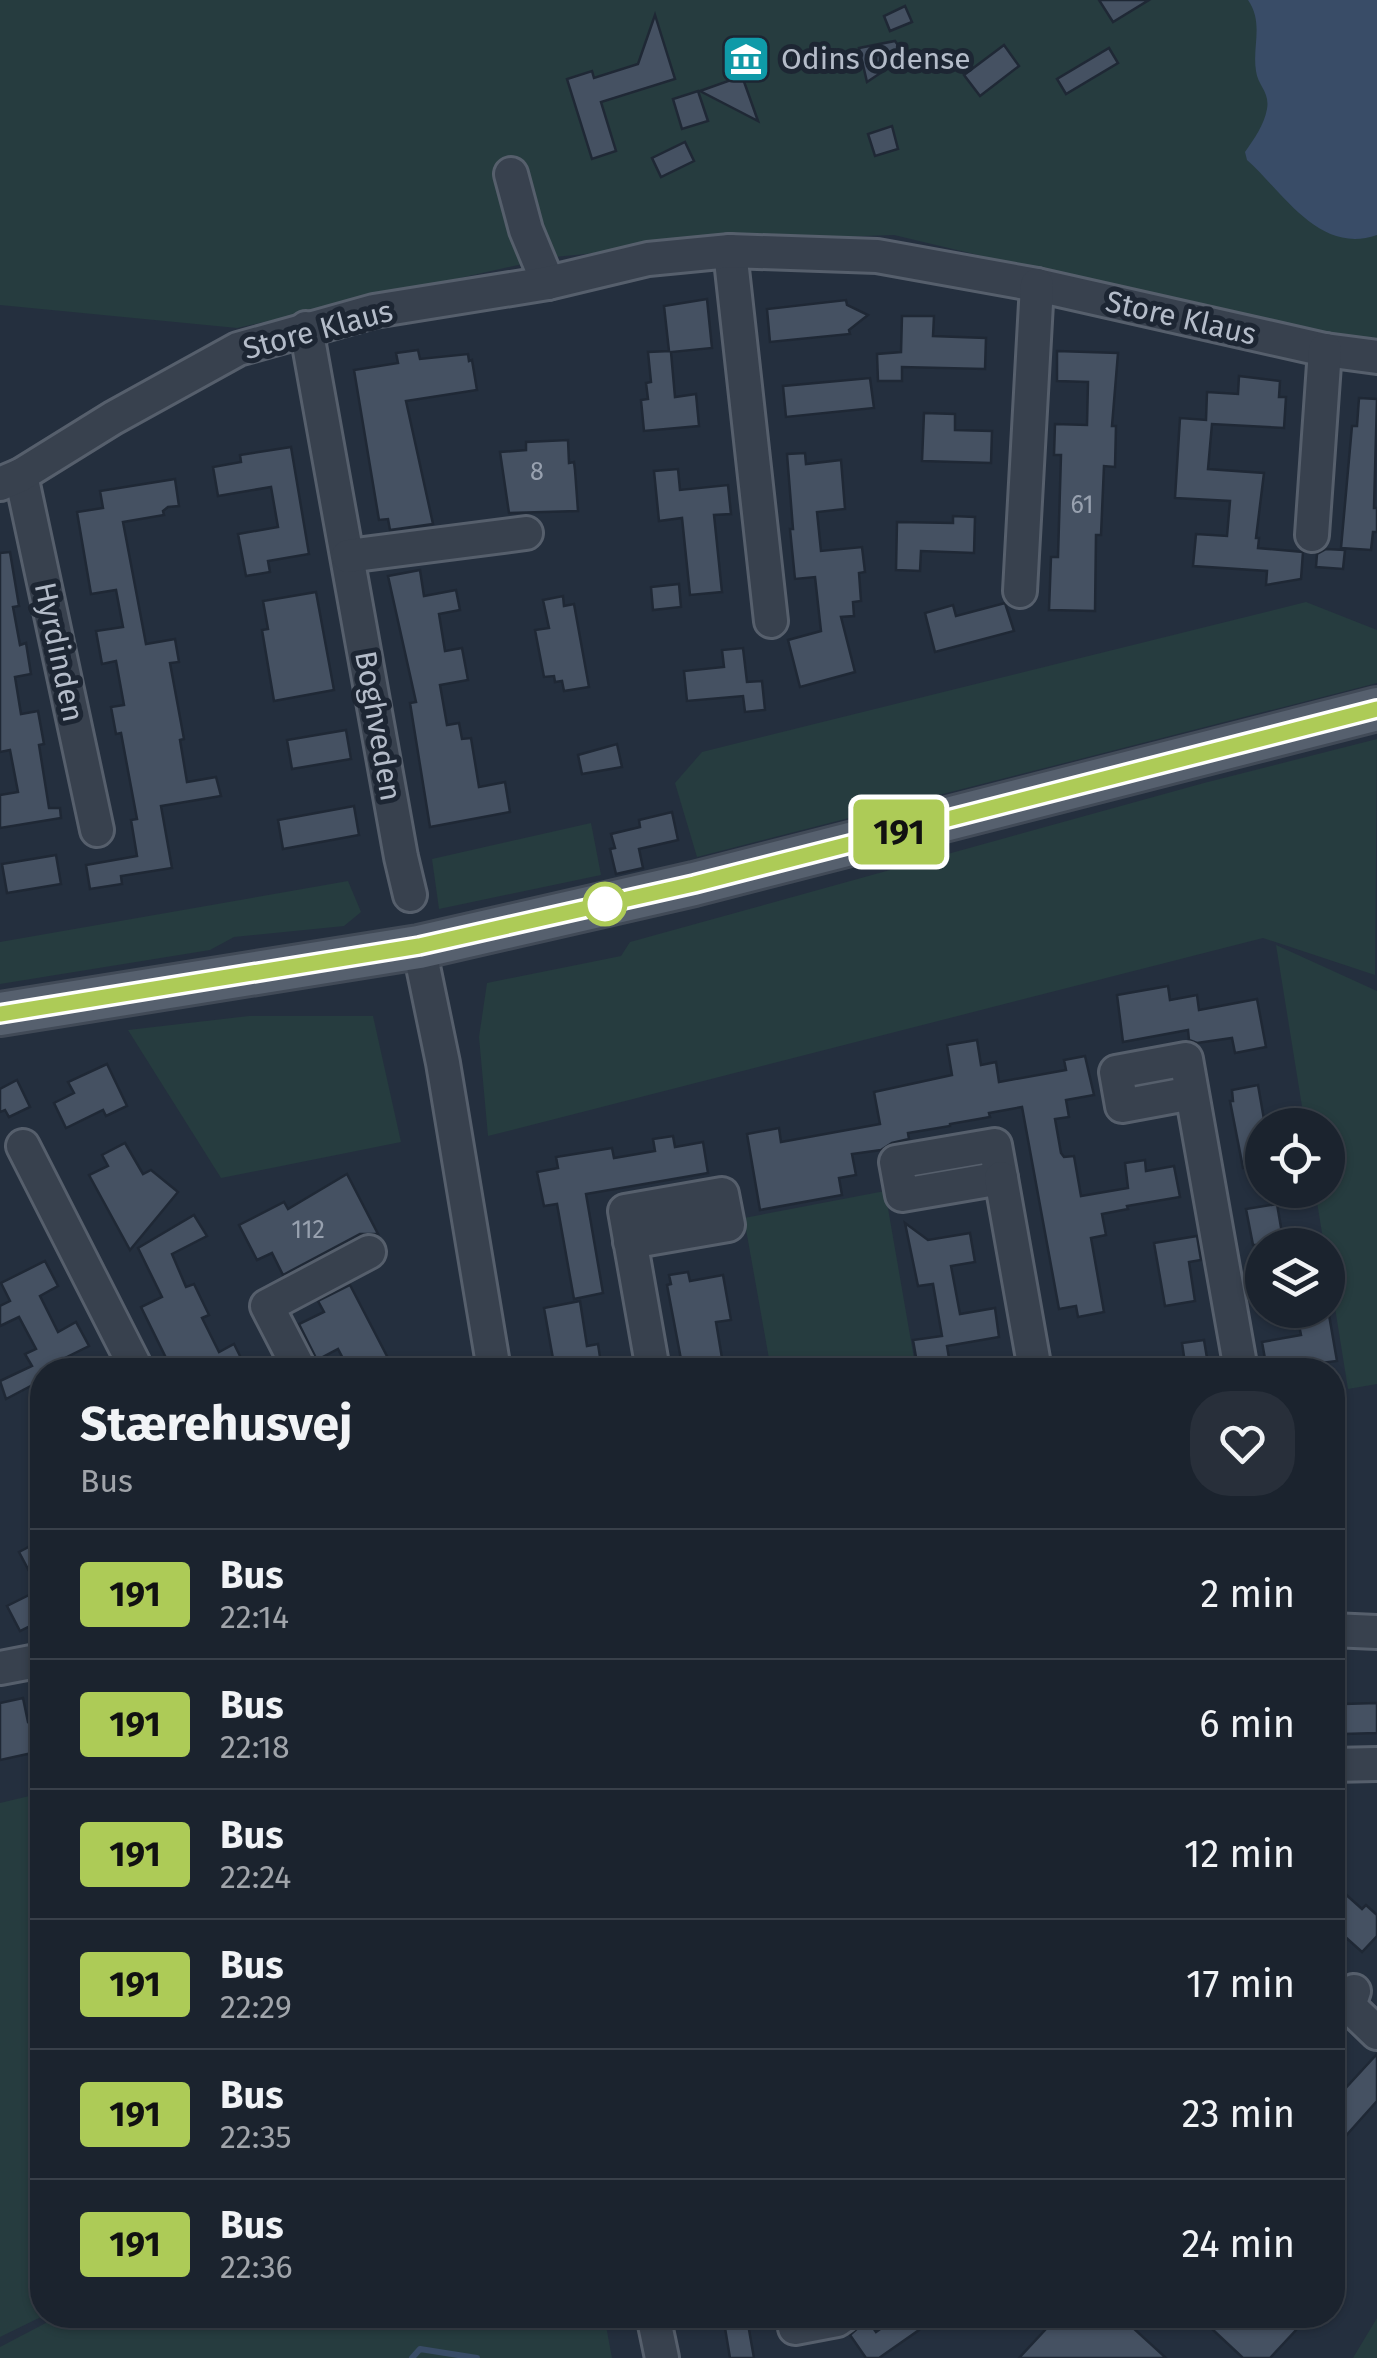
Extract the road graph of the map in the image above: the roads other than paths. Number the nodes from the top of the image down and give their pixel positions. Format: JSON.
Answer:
{"nodes":[{"id":1,"x":510,"y":174,"type":"dead end"},
{"id":2,"x":730,"y":251,"type":"junction"},
{"id":3,"x":548,"y":282,"type":"junction"},
{"id":4,"x":1037,"y":285,"type":"junction"},
{"id":5,"x":306,"y":328,"type":"junction"},
{"id":6,"x":1326,"y":350,"type":"junction"},
{"id":7,"x":1377,"y":357,"type":"edge"},
{"id":8,"x":11,"y":479,"type":"edge"},
{"id":9,"x":526,"y":533,"type":"dead end"},
{"id":10,"x":1312,"y":535,"type":"dead end"},
{"id":11,"x":348,"y":556,"type":"junction"},
{"id":12,"x":1020,"y":591,"type":"dead end"},
{"id":13,"x":771,"y":621,"type":"dead end"},
{"id":14,"x":1377,"y":708,"type":"edge"},
{"id":15,"x":97,"y":830,"type":"dead end"},
{"id":16,"x":410,"y":895,"type":"dead end"},
{"id":17,"x":419,"y":946,"type":"junction"},
{"id":18,"x":0,"y":1014,"type":"edge"},
{"id":19,"x":1192,"y":1093,"type":"dead end"},
{"id":20,"x":23,"y":1146,"type":"dead end"},
{"id":21,"x":1001,"y":1178,"type":"dead end"},
{"id":22,"x":630,"y":1242,"type":"dead end"},
{"id":23,"x":369,"y":1252,"type":"dead end"},
{"id":24,"x":131,"y":1358,"type":"edge"},
{"id":25,"x":294,"y":1358,"type":"edge"},
{"id":26,"x":492,"y":1358,"type":"edge"},
{"id":27,"x":651,"y":1358,"type":"edge"},
{"id":28,"x":1033,"y":1358,"type":"edge"},
{"id":29,"x":1239,"y":1358,"type":"edge"},
{"id":30,"x":1345,"y":1631,"type":"edge"},
{"id":31,"x":1377,"y":1632,"type":"edge"},
{"id":32,"x":30,"y":1662,"type":"edge"},
{"id":33,"x":0,"y":1668,"type":"edge"},
{"id":34,"x":1377,"y":1764,"type":"edge"},
{"id":35,"x":1345,"y":1765,"type":"edge"},
{"id":36,"x":1355,"y":1985,"type":"edge"},
{"id":37,"x":1377,"y":2032,"type":"edge"},
{"id":38,"x":656,"y":2328,"type":"edge"},
{"id":39,"x":662,"y":2358,"type":"edge"}],
"edges":[{"from":1,"to":3,"type":"street"},
{"from":2,"to":3,"type":"street","name":"Store Klaus"},
{"from":2,"to":4,"type":"street","name":"Store Klaus"},
{"from":2,"to":13,"type":"street"},
{"from":3,"to":5,"type":"street","name":"Store Klaus"},
{"from":4,"to":6,"type":"street","name":"Store Klaus"},
{"from":4,"to":12,"type":"street"},
{"from":5,"to":8,"type":"street","name":"Store Klaus"},
{"from":5,"to":11,"type":"street","name":"Boghveden"},
{"from":6,"to":7,"type":"street","name":"Store Klaus"},
{"from":6,"to":10,"type":"street"},
{"from":8,"to":15,"type":"street","name":"Hyrdinden"},
{"from":9,"to":11,"type":"street"},
{"from":11,"to":16,"type":"street","name":"Boghveden"},
{"from":14,"to":17,"type":"main road"},
{"from":17,"to":18,"type":"main road"},
{"from":17,"to":26,"type":"street"},
{"from":19,"to":29,"type":"street"},
{"from":20,"to":24,"type":"street"},
{"from":21,"to":28,"type":"street"},
{"from":22,"to":27,"type":"street"},
{"from":23,"to":25,"type":"street"},
{"from":30,"to":31,"type":"street"},
{"from":32,"to":33,"type":"street"},
{"from":34,"to":35,"type":"street"},
{"from":36,"to":37,"type":"street"},
{"from":38,"to":39,"type":"street"}]}
